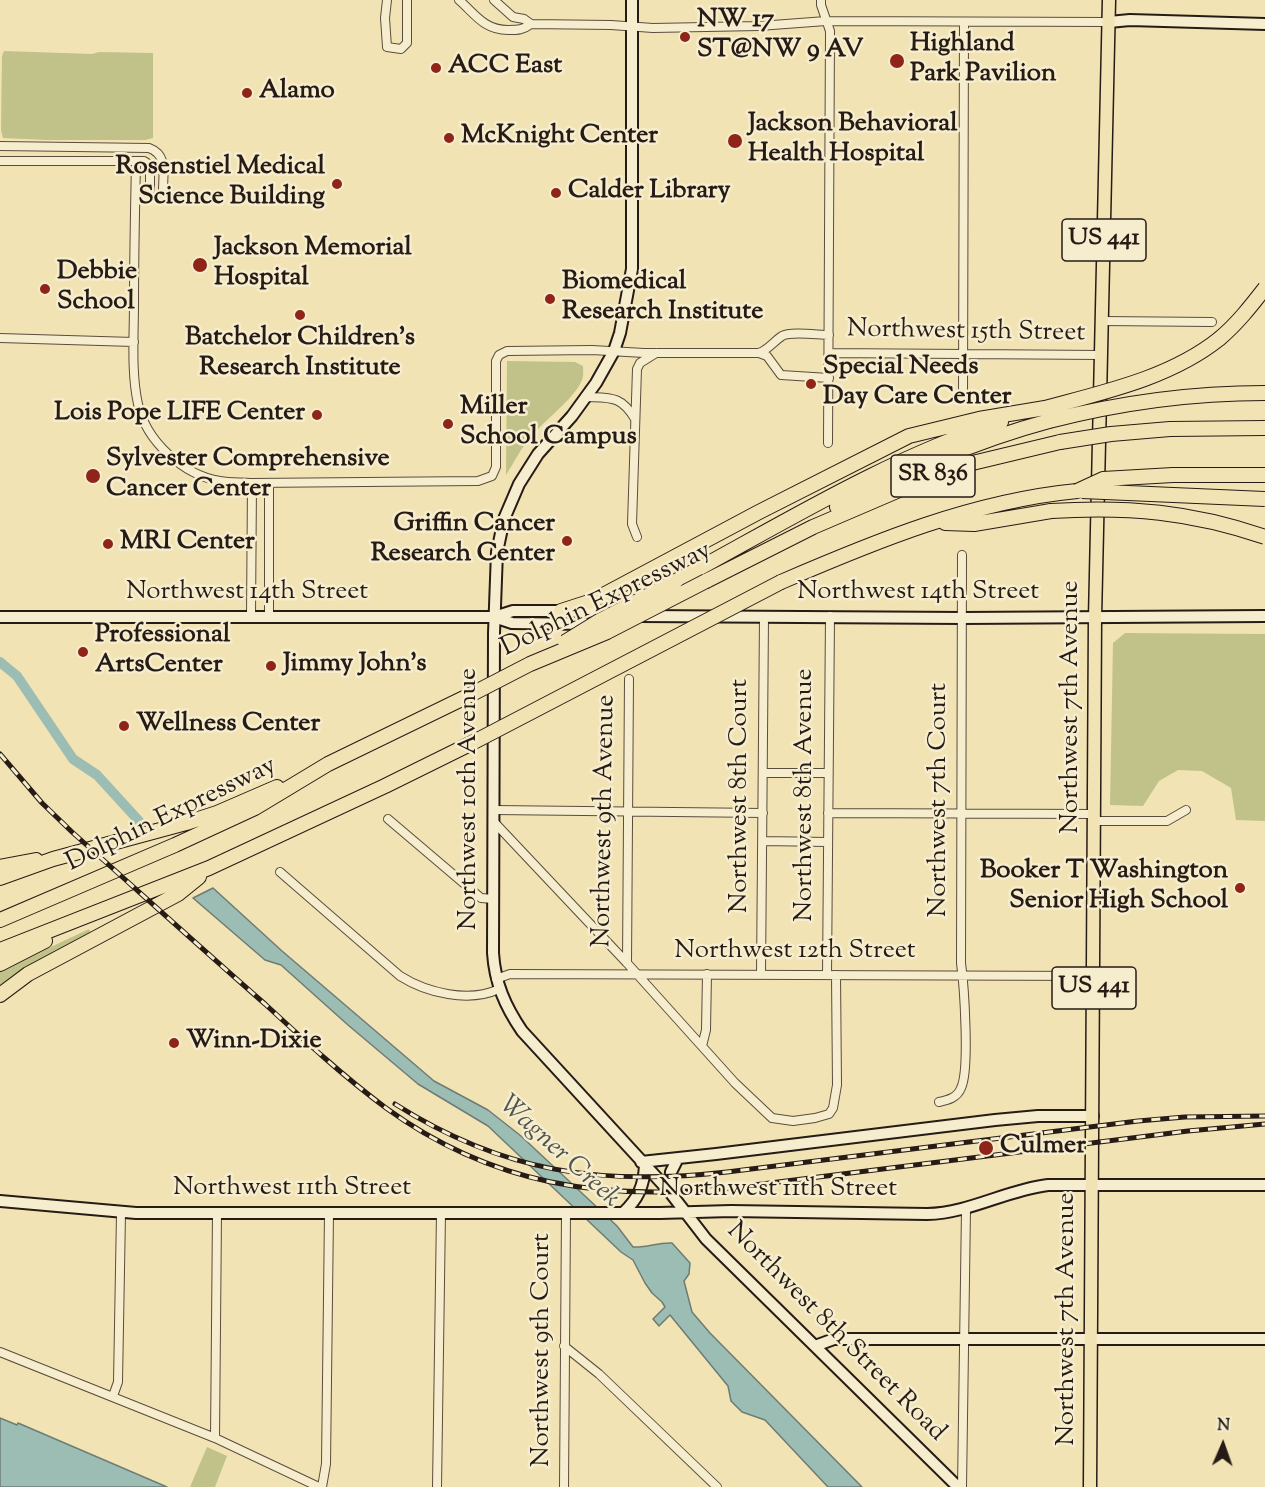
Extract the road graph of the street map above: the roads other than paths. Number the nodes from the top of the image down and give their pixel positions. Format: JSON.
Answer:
{"nodes":[{"id":1,"x":387,"y":0,"type":"edge"},
{"id":2,"x":407,"y":0,"type":"edge"},
{"id":3,"x":459,"y":0,"type":"edge"},
{"id":4,"x":470,"y":0,"type":"edge"},
{"id":5,"x":494,"y":0,"type":"edge"},
{"id":6,"x":632,"y":0,"type":"edge"},
{"id":7,"x":821,"y":0,"type":"edge"},
{"id":8,"x":1109,"y":0,"type":"edge"},
{"id":9,"x":472,"y":12,"type":"junction"},
{"id":10,"x":826,"y":21,"type":"junction"},
{"id":11,"x":964,"y":22,"type":"junction"},
{"id":12,"x":1109,"y":22,"type":"junction"},
{"id":13,"x":531,"y":24,"type":"junction"},
{"id":14,"x":1265,"y":24,"type":"edge"},
{"id":15,"x":632,"y":27,"type":"junction"},
{"id":16,"x":0,"y":146,"type":"edge"},
{"id":17,"x":0,"y":161,"type":"edge"},
{"id":18,"x":136,"y":162,"type":"junction"},
{"id":19,"x":150,"y":189,"type":"dead end"},
{"id":20,"x":163,"y":190,"type":"dead end"},
{"id":21,"x":1265,"y":288,"type":"edge"},
{"id":22,"x":1102,"y":321,"type":"junction"},
{"id":23,"x":1212,"y":322,"type":"dead end"},
{"id":24,"x":829,"y":336,"type":"junction"},
{"id":25,"x":0,"y":338,"type":"edge"},
{"id":26,"x":134,"y":342,"type":"junction"},
{"id":27,"x":614,"y":351,"type":"junction"},
{"id":28,"x":829,"y":352,"type":"junction"},
{"id":29,"x":657,"y":353,"type":"junction"},
{"id":30,"x":759,"y":353,"type":"junction"},
{"id":31,"x":963,"y":354,"type":"junction"},
{"id":32,"x":1101,"y":355,"type":"junction"},
{"id":33,"x":829,"y":378,"type":"junction"},
{"id":34,"x":1265,"y":393,"type":"edge"},
{"id":35,"x":963,"y":396,"type":"dead end"},
{"id":36,"x":585,"y":397,"type":"junction"},
{"id":37,"x":1047,"y":414,"type":"junction"},
{"id":38,"x":635,"y":419,"type":"junction"},
{"id":39,"x":1265,"y":428,"type":"edge"},
{"id":40,"x":828,"y":443,"type":"dead end"},
{"id":41,"x":1265,"y":476,"type":"edge"},
{"id":42,"x":252,"y":483,"type":"junction"},
{"id":43,"x":269,"y":483,"type":"junction"},
{"id":44,"x":1077,"y":491,"type":"junction"},
{"id":45,"x":1265,"y":499,"type":"edge"},
{"id":46,"x":933,"y":522,"type":"junction"},
{"id":47,"x":813,"y":527,"type":"junction"},
{"id":48,"x":637,"y":537,"type":"dead end"},
{"id":49,"x":1265,"y":537,"type":"edge"},
{"id":50,"x":962,"y":555,"type":"dead end"},
{"id":51,"x":561,"y":611,"type":"junction"},
{"id":52,"x":607,"y":615,"type":"junction"},
{"id":53,"x":251,"y":616,"type":"junction"},
{"id":54,"x":269,"y":616,"type":"junction"},
{"id":55,"x":830,"y":616,"type":"junction"},
{"id":56,"x":1265,"y":616,"type":"edge"},
{"id":57,"x":0,"y":617,"type":"edge"},
{"id":58,"x":494,"y":617,"type":"junction"},
{"id":59,"x":764,"y":617,"type":"junction"},
{"id":60,"x":963,"y":618,"type":"junction"},
{"id":61,"x":1095,"y":618,"type":"junction"},
{"id":62,"x":530,"y":664,"type":"junction"},
{"id":63,"x":630,"y":679,"type":"dead end"},
{"id":64,"x":328,"y":764,"type":"junction"},
{"id":65,"x":763,"y":772,"type":"junction"},
{"id":66,"x":828,"y":774,"type":"junction"},
{"id":67,"x":494,"y":810,"type":"junction"},
{"id":68,"x":629,"y":810,"type":"junction"},
{"id":69,"x":1186,"y":810,"type":"dead end"},
{"id":70,"x":763,"y":813,"type":"junction"},
{"id":71,"x":828,"y":813,"type":"junction"},
{"id":72,"x":962,"y":813,"type":"junction"},
{"id":73,"x":1094,"y":818,"type":"junction"},
{"id":74,"x":388,"y":819,"type":"dead end"},
{"id":75,"x":494,"y":822,"type":"junction"},
{"id":76,"x":763,"y":841,"type":"junction"},
{"id":77,"x":827,"y":842,"type":"junction"},
{"id":78,"x":53,"y":859,"type":"junction"},
{"id":79,"x":0,"y":867,"type":"edge"},
{"id":80,"x":209,"y":868,"type":"junction"},
{"id":81,"x":280,"y":872,"type":"dead end"},
{"id":82,"x":0,"y":878,"type":"edge"},
{"id":83,"x":494,"y":899,"type":"junction"},
{"id":84,"x":112,"y":908,"type":"junction"},
{"id":85,"x":0,"y":920,"type":"edge"},
{"id":86,"x":0,"y":950,"type":"edge"},
{"id":87,"x":627,"y":963,"type":"junction"},
{"id":88,"x":0,"y":964,"type":"edge"},
{"id":89,"x":638,"y":974,"type":"junction"},
{"id":90,"x":707,"y":974,"type":"junction"},
{"id":91,"x":762,"y":975,"type":"junction"},
{"id":92,"x":832,"y":975,"type":"junction"},
{"id":93,"x":963,"y":976,"type":"junction"},
{"id":94,"x":1094,"y":976,"type":"junction"},
{"id":95,"x":497,"y":984,"type":"junction"},
{"id":96,"x":0,"y":995,"type":"edge"},
{"id":97,"x":702,"y":1046,"type":"junction"},
{"id":98,"x":939,"y":1102,"type":"dead end"},
{"id":99,"x":1093,"y":1116,"type":"junction"},
{"id":100,"x":678,"y":1158,"type":"junction"},
{"id":101,"x":643,"y":1163,"type":"junction"},
{"id":102,"x":1092,"y":1184,"type":"junction"},
{"id":103,"x":1265,"y":1185,"type":"edge"},
{"id":104,"x":669,"y":1191,"type":"junction"},
{"id":105,"x":0,"y":1201,"type":"edge"},
{"id":106,"x":966,"y":1209,"type":"junction"},
{"id":107,"x":685,"y":1212,"type":"junction"},
{"id":108,"x":121,"y":1213,"type":"junction"},
{"id":109,"x":217,"y":1213,"type":"junction"},
{"id":110,"x":329,"y":1213,"type":"junction"},
{"id":111,"x":441,"y":1213,"type":"junction"},
{"id":112,"x":570,"y":1213,"type":"junction"},
{"id":113,"x":623,"y":1213,"type":"junction"},
{"id":114,"x":1091,"y":1338,"type":"junction"},
{"id":115,"x":963,"y":1339,"type":"junction"},
{"id":116,"x":1265,"y":1339,"type":"edge"},
{"id":117,"x":564,"y":1346,"type":"junction"},
{"id":118,"x":815,"y":1346,"type":"junction"},
{"id":119,"x":0,"y":1352,"type":"edge"},
{"id":120,"x":113,"y":1396,"type":"junction"},
{"id":121,"x":215,"y":1438,"type":"junction"},
{"id":122,"x":321,"y":1487,"type":"edge"},
{"id":123,"x":437,"y":1487,"type":"edge"},
{"id":124,"x":564,"y":1487,"type":"edge"},
{"id":125,"x":717,"y":1487,"type":"edge"},
{"id":126,"x":960,"y":1487,"type":"edge"},
{"id":127,"x":1090,"y":1487,"type":"edge"}],
"edges":[{"from":1,"to":2,"type":"street"},
{"from":3,"to":9,"type":"street"},
{"from":4,"to":9,"type":"street"},
{"from":5,"to":13,"type":"street"},
{"from":6,"to":15,"type":"street"},
{"from":7,"to":10,"type":"street"},
{"from":8,"to":12,"type":"main road","name":"Northwest 7th Avenue","number":"US 441"},
{"from":9,"to":13,"type":"street"},
{"from":10,"to":11,"type":"street"},
{"from":10,"to":15,"type":"street"},
{"from":10,"to":24,"type":"street"},
{"from":11,"to":12,"type":"street"},
{"from":11,"to":31,"type":"street"},
{"from":12,"to":14,"type":"street"},
{"from":12,"to":22,"type":"main road","name":"Northwest 7th Avenue","number":"US 441"},
{"from":13,"to":15,"type":"street"},
{"from":15,"to":27,"type":"street"},
{"from":16,"to":20,"type":"street"},
{"from":17,"to":18,"type":"street"},
{"from":18,"to":19,"type":"street"},
{"from":18,"to":26,"type":"street"},
{"from":21,"to":37,"type":"highway","bridge":true},
{"from":22,"to":23,"type":"street","name":"Northwest 15th Street"},
{"from":22,"to":32,"type":"main road","name":"Northwest 7th Avenue","number":"US 441"},
{"from":24,"to":28,"type":"street"},
{"from":24,"to":30,"type":"street","name":"Northwest 15th Street"},
{"from":25,"to":26,"type":"street"},
{"from":26,"to":42,"type":"street"},
{"from":27,"to":29,"type":"street"},
{"from":27,"to":36,"type":"street"},
{"from":27,"to":43,"type":"street"},
{"from":28,"to":31,"type":"street","name":"Northwest 15th Street"},
{"from":28,"to":33,"type":"street"},
{"from":29,"to":30,"type":"street"},
{"from":29,"to":38,"type":"street"},
{"from":30,"to":33,"type":"street","name":"Northwest 15th Street"},
{"from":31,"to":32,"type":"street","name":"Northwest 15th Street"},
{"from":31,"to":35,"type":"street"},
{"from":32,"to":61,"type":"main road","name":"Northwest 7th Avenue","number":"US 441"},
{"from":33,"to":40,"type":"street"},
{"from":34,"to":37,"type":"highway","bridge":true},
{"from":36,"to":38,"type":"street"},
{"from":36,"to":58,"type":"street","name":"Northwest 10th Avenue"},
{"from":37,"to":47,"type":"highway"},
{"from":37,"to":51,"type":"highway"},
{"from":37,"to":62,"type":"highway","bridge":true},
{"from":38,"to":48,"type":"street"},
{"from":39,"to":47,"type":"highway","name":"Dolphin Expressway","number":"SR 836","bridge":true},
{"from":41,"to":44,"type":"highway","bridge":true},
{"from":42,"to":43,"type":"street"},
{"from":42,"to":53,"type":"street"},
{"from":43,"to":54,"type":"street"},
{"from":44,"to":45,"type":"highway","bridge":true},
{"from":44,"to":46,"type":"highway"},
{"from":46,"to":49,"type":"highway","bridge":true},
{"from":46,"to":80,"type":"highway","bridge":true},
{"from":47,"to":62,"type":"highway","name":"Dolphin Expressway","number":"SR 836","bridge":true},
{"from":50,"to":60,"type":"street","name":"Northwest 7th Court"},
{"from":51,"to":52,"type":"street","name":"Northwest 14th Street"},
{"from":51,"to":58,"type":"street","name":"Northwest 14th Street"},
{"from":52,"to":58,"type":"street","name":"Northwest 14th Street"},
{"from":52,"to":59,"type":"street","name":"Northwest 14th Street"},
{"from":53,"to":54,"type":"street","name":"Northwest 14th Street"},
{"from":53,"to":57,"type":"street","name":"Northwest 14th Street"},
{"from":54,"to":58,"type":"street","name":"Northwest 14th Street"},
{"from":55,"to":59,"type":"street","name":"Northwest 14th Street"},
{"from":55,"to":60,"type":"street","name":"Northwest 14th Street"},
{"from":55,"to":66,"type":"street","name":"Northwest 8th Avenue"},
{"from":56,"to":61,"type":"street","name":"Northwest 14th Street"},
{"from":58,"to":67,"type":"street","name":"Northwest 10th Avenue"},
{"from":59,"to":65,"type":"street","name":"Northwest 8th Court"},
{"from":60,"to":61,"type":"street","name":"Northwest 14th Street"},
{"from":60,"to":72,"type":"street","name":"Northwest 7th Court"},
{"from":61,"to":73,"type":"main road","name":"Northwest 7th Avenue","number":"US 441"},
{"from":62,"to":64,"type":"highway","name":"Dolphin Expressway","number":"SR 836","bridge":true},
{"from":63,"to":68,"type":"street","name":"Northwest 9th Avenue"},
{"from":64,"to":78,"type":"highway"},
{"from":64,"to":85,"type":"highway","name":"Dolphin Expressway"},
{"from":65,"to":66,"type":"street"},
{"from":65,"to":70,"type":"street","name":"Northwest 8th Court"},
{"from":66,"to":71,"type":"street","name":"Northwest 8th Avenue"},
{"from":67,"to":68,"type":"street"},
{"from":67,"to":75,"type":"street","name":"Northwest 10th Avenue"},
{"from":68,"to":70,"type":"street"},
{"from":68,"to":87,"type":"street","name":"Northwest 9th Avenue"},
{"from":69,"to":73,"type":"street"},
{"from":70,"to":76,"type":"street","name":"Northwest 8th Court"},
{"from":71,"to":72,"type":"street"},
{"from":71,"to":77,"type":"street","name":"Northwest 8th Avenue"},
{"from":72,"to":73,"type":"street"},
{"from":72,"to":93,"type":"street","name":"Northwest 7th Court"},
{"from":73,"to":94,"type":"main road","name":"Northwest 7th Avenue","number":"US 441"},
{"from":74,"to":83,"type":"street"},
{"from":75,"to":83,"type":"street","name":"Northwest 10th Avenue"},
{"from":75,"to":87,"type":"street"},
{"from":76,"to":77,"type":"street"},
{"from":76,"to":91,"type":"street","name":"Northwest 8th Court"},
{"from":77,"to":92,"type":"street","name":"Northwest 8th Avenue"},
{"from":78,"to":79,"type":"highway"},
{"from":78,"to":82,"type":"highway"},
{"from":80,"to":84,"type":"highway"},
{"from":80,"to":96,"type":"highway"},
{"from":81,"to":95,"type":"street","name":"Northwest 12th Street"},
{"from":83,"to":95,"type":"street","name":"Northwest 10th Avenue"},
{"from":84,"to":86,"type":"highway"},
{"from":84,"to":88,"type":"highway"},
{"from":87,"to":89,"type":"street"},
{"from":89,"to":90,"type":"street","name":"Northwest 12th Street"},
{"from":89,"to":95,"type":"street","name":"Northwest 12th Street"},
{"from":89,"to":97,"type":"street"},
{"from":90,"to":91,"type":"street","name":"Northwest 12th Street"},
{"from":90,"to":97,"type":"street"},
{"from":91,"to":92,"type":"street","name":"Northwest 12th Street"},
{"from":92,"to":93,"type":"street","name":"Northwest 12th Street"},
{"from":92,"to":97,"type":"street","name":"Northwest 8th Avenue"},
{"from":93,"to":94,"type":"street","name":"Northwest 12th Street"},
{"from":93,"to":98,"type":"street","name":"Northwest 7th Court"},
{"from":94,"to":99,"type":"main road","name":"Northwest 7th Avenue","number":"US 441"},
{"from":95,"to":101,"type":"street","name":"Northwest 8th Street Road"},
{"from":99,"to":100,"type":"street"},
{"from":99,"to":102,"type":"main road","name":"Northwest 7th Avenue","number":"US 441"},
{"from":100,"to":101,"type":"street"},
{"from":100,"to":104,"type":"street"},
{"from":101,"to":104,"type":"street","name":"Northwest 8th Street Road"},
{"from":101,"to":113,"type":"street"},
{"from":102,"to":103,"type":"street","name":"Northwest 11th Street"},
{"from":102,"to":106,"type":"street","name":"Northwest 11th Street"},
{"from":102,"to":114,"type":"main road","name":"Northwest 7th Avenue","number":"US 441"},
{"from":104,"to":107,"type":"street","name":"Northwest 8th Street Road"},
{"from":105,"to":108,"type":"street","name":"Northwest 11th Street"},
{"from":106,"to":107,"type":"street","name":"Northwest 11th Street"},
{"from":106,"to":115,"type":"street"},
{"from":107,"to":113,"type":"street","name":"Northwest 11th Street"},
{"from":107,"to":118,"type":"street","name":"Northwest 8th Street Road"},
{"from":108,"to":109,"type":"street","name":"Northwest 11th Street"},
{"from":108,"to":120,"type":"street"},
{"from":109,"to":110,"type":"street","name":"Northwest 11th Street"},
{"from":109,"to":121,"type":"street"},
{"from":110,"to":111,"type":"street","name":"Northwest 11th Street"},
{"from":110,"to":122,"type":"street"},
{"from":111,"to":112,"type":"street","name":"Northwest 11th Street"},
{"from":111,"to":123,"type":"street"},
{"from":112,"to":113,"type":"street","name":"Northwest 11th Street"},
{"from":112,"to":117,"type":"street","name":"Northwest 9th Court"},
{"from":114,"to":115,"type":"street"},
{"from":114,"to":116,"type":"street"},
{"from":114,"to":127,"type":"main road","name":"Northwest 7th Avenue","number":"US 441"},
{"from":115,"to":118,"type":"street"},
{"from":115,"to":126,"type":"street"},
{"from":117,"to":124,"type":"street","name":"Northwest 9th Court"},
{"from":117,"to":125,"type":"street"},
{"from":118,"to":126,"type":"street","name":"Northwest 8th Street Road"},
{"from":119,"to":120,"type":"street"},
{"from":120,"to":121,"type":"street"},
{"from":121,"to":122,"type":"street"}]}
